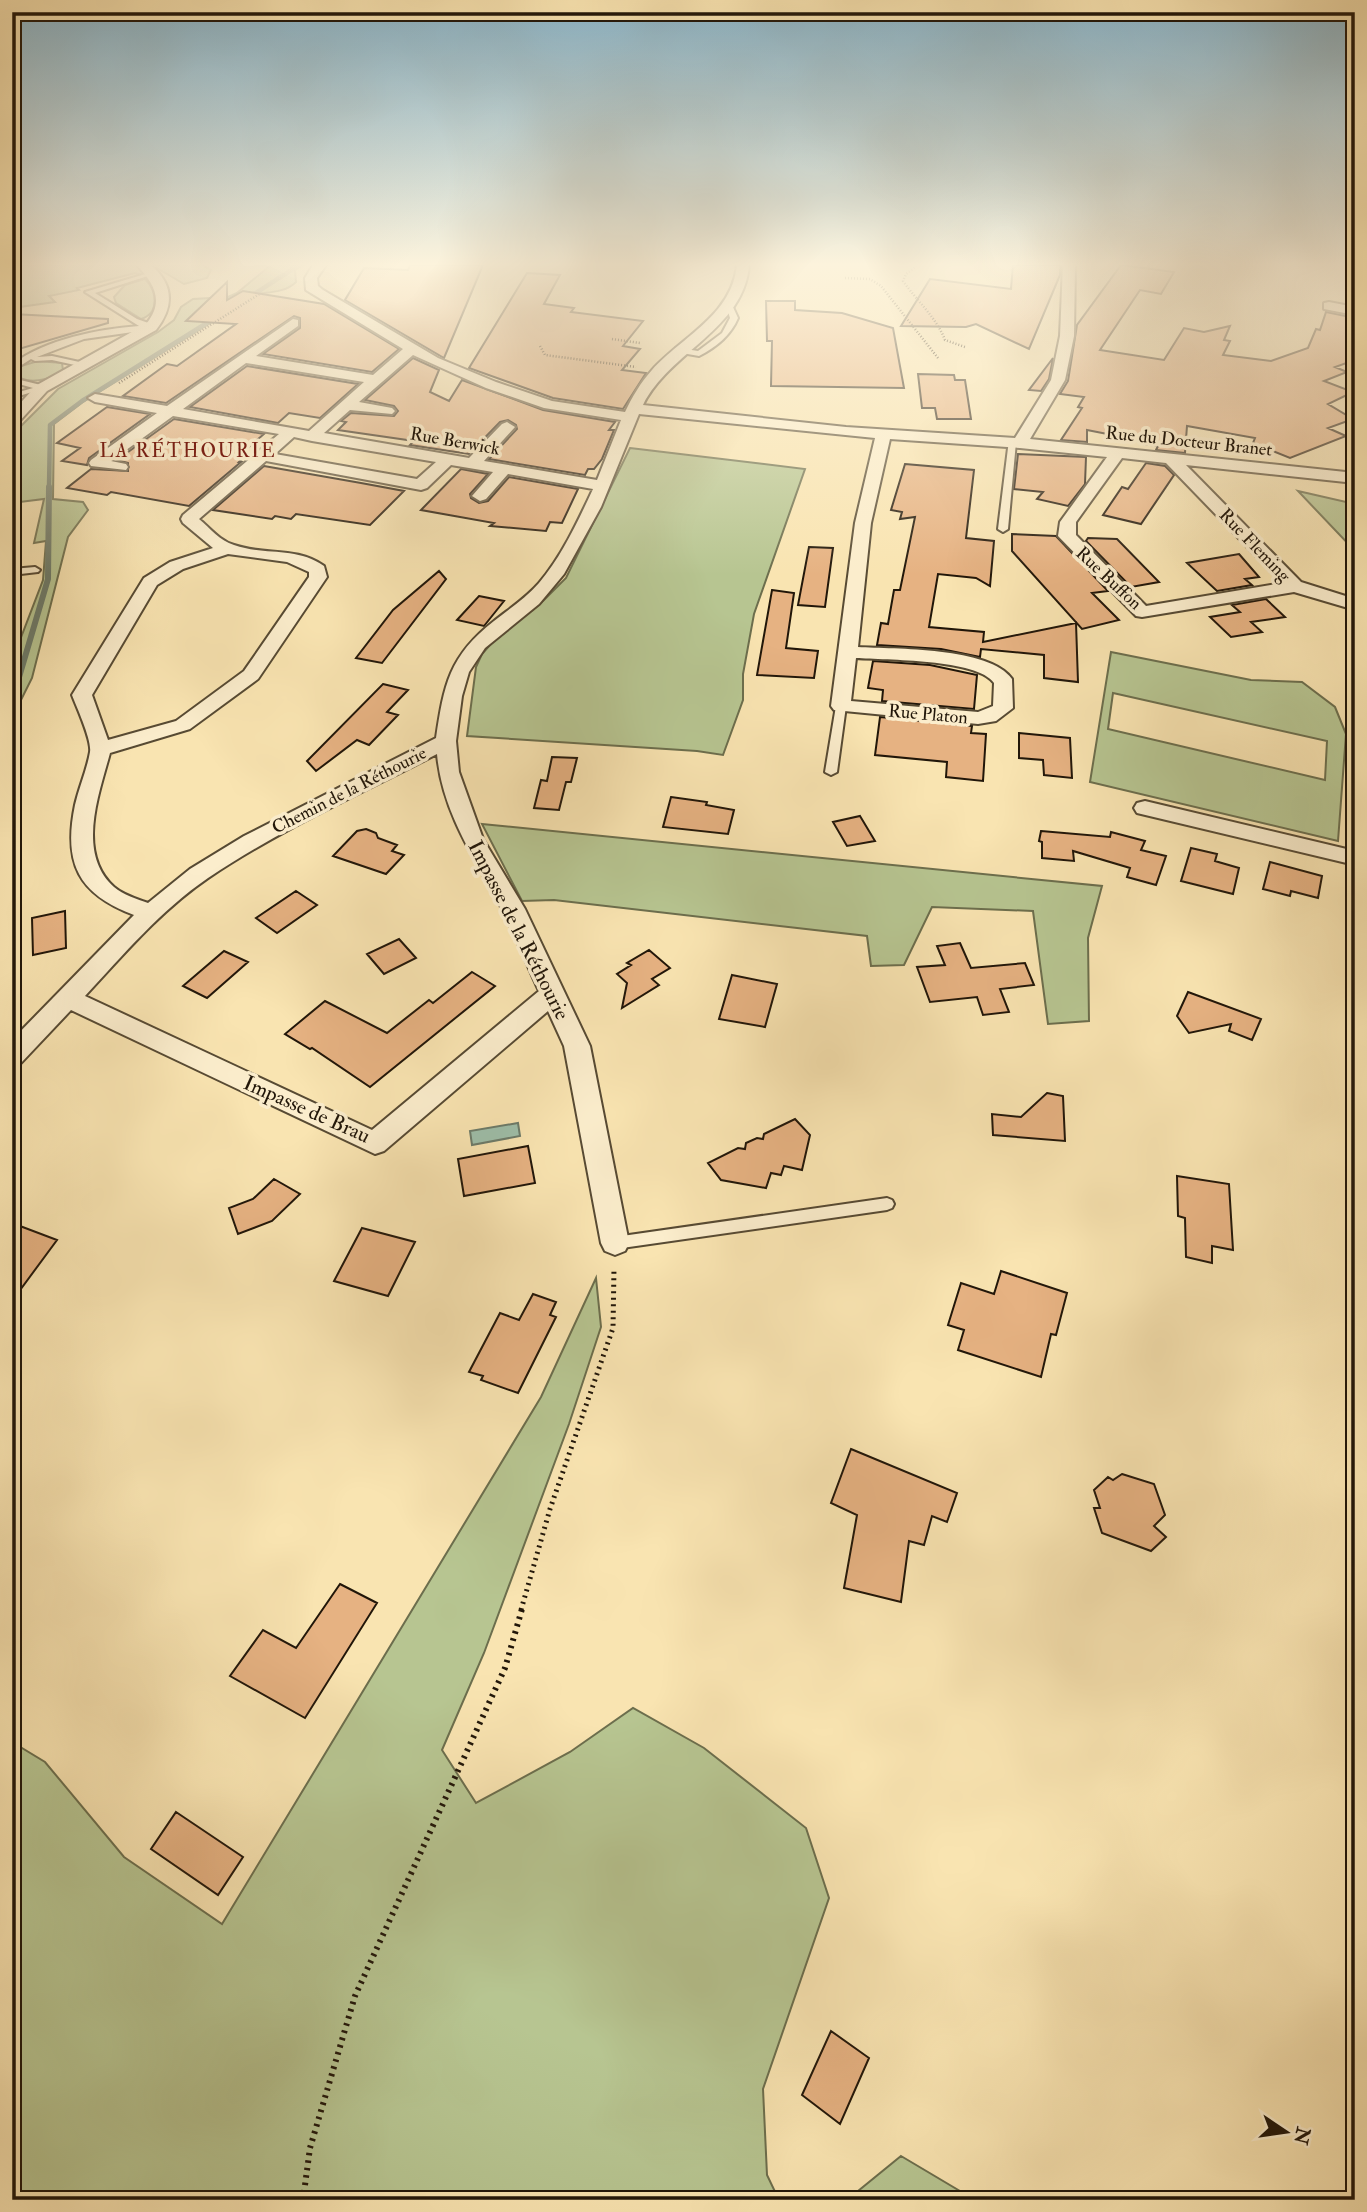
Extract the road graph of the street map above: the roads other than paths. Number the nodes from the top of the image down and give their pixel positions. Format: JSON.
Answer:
{"nodes":[{"id":1,"x":76,"y":368,"type":"edge"},
{"id":2,"x":223,"y":368,"type":"edge"},
{"id":3,"x":323,"y":368,"type":"edge"},
{"id":4,"x":389,"y":368,"type":"edge"},
{"id":5,"x":457,"y":368,"type":"edge"},
{"id":6,"x":661,"y":368,"type":"edge"},
{"id":7,"x":1060,"y":368,"type":"edge"},
{"id":8,"x":12,"y":380,"type":"edge"},
{"id":9,"x":376,"y":380,"type":"junction"},
{"id":10,"x":42,"y":388,"type":"junction"},
{"id":11,"x":12,"y":396,"type":"edge"},
{"id":12,"x":95,"y":398,"type":"road end"},
{"id":13,"x":347,"y":405,"type":"junction"},
{"id":14,"x":169,"y":411,"type":"junction"},
{"id":15,"x":387,"y":411,"type":"dead end"},
{"id":16,"x":632,"y":413,"type":"junction"},
{"id":17,"x":12,"y":421,"type":"edge"},
{"id":18,"x":507,"y":427,"type":"dead end"},
{"id":19,"x":292,"y":432,"type":"junction"},
{"id":20,"x":884,"y":435,"type":"junction"},
{"id":21,"x":312,"y":436,"type":"junction"},
{"id":22,"x":1016,"y":442,"type":"junction"},
{"id":23,"x":1118,"y":453,"type":"junction"},
{"id":24,"x":263,"y":456,"type":"junction"},
{"id":25,"x":448,"y":459,"type":"junction"},
{"id":26,"x":1171,"y":459,"type":"junction"},
{"id":27,"x":472,"y":464,"type":"junction"},
{"id":28,"x":120,"y":467,"type":"dead end"},
{"id":29,"x":504,"y":469,"type":"junction"},
{"id":30,"x":1355,"y":478,"type":"edge"},
{"id":31,"x":603,"y":486,"type":"junction"},
{"id":32,"x":480,"y":496,"type":"dead end"},
{"id":33,"x":199,"y":510,"type":"joint"},
{"id":34,"x":1003,"y":529,"type":"dead end"},
{"id":35,"x":227,"y":549,"type":"junction"},
{"id":36,"x":36,"y":570,"type":"dead end"},
{"id":37,"x":12,"y":572,"type":"edge"},
{"id":38,"x":1295,"y":586,"type":"junction"},
{"id":39,"x":1355,"y":605,"type":"edge"},
{"id":40,"x":847,"y":652,"type":"junction"},
{"id":41,"x":841,"y":706,"type":"junction"},
{"id":42,"x":446,"y":741,"type":"junction"},
{"id":43,"x":101,"y":749,"type":"junction"},
{"id":44,"x":831,"y":772,"type":"dead end"},
{"id":45,"x":1145,"y":808,"type":"dead end"},
{"id":46,"x":1355,"y":858,"type":"edge"},
{"id":47,"x":151,"y":913,"type":"junction"},
{"id":48,"x":553,"y":993,"type":"junction"},
{"id":49,"x":67,"y":998,"type":"junction"},
{"id":50,"x":12,"y":1056,"type":"edge"},
{"id":51,"x":887,"y":1204,"type":"dead end"},
{"id":52,"x":615,"y":1243,"type":"joint"}],
"edges":[{"from":1,"to":10,"type":"street"},
{"from":2,"to":14,"type":"street"},
{"from":3,"to":9,"type":"street"},
{"from":4,"to":9,"type":"street"},
{"from":5,"to":16,"type":"street","name":"Rue du Docteur Branet"},
{"from":6,"to":16,"type":"street","name":"Chemin de la Réthourie"},
{"from":7,"to":22,"type":"street"},
{"from":8,"to":10,"type":"lane"},
{"from":9,"to":13,"type":"street"},
{"from":10,"to":11,"type":"lane"},
{"from":10,"to":17,"type":"street"},
{"from":12,"to":14,"type":"street","name":"Rue Berwick"},
{"from":13,"to":15,"type":"street"},
{"from":13,"to":21,"type":"street"},
{"from":14,"to":19,"type":"street","name":"Rue Berwick"},
{"from":14,"to":28,"type":"street"},
{"from":16,"to":20,"type":"street","name":"Rue du Docteur Branet"},
{"from":16,"to":31,"type":"street","name":"Chemin de la Réthourie"},
{"from":18,"to":27,"type":"street"},
{"from":19,"to":21,"type":"street","name":"Rue Berwick"},
{"from":19,"to":24,"type":"street"},
{"from":20,"to":22,"type":"street","name":"Rue du Docteur Branet"},
{"from":20,"to":40,"type":"street"},
{"from":21,"to":25,"type":"street","name":"Rue Berwick"},
{"from":22,"to":23,"type":"street","name":"Rue du Docteur Branet"},
{"from":22,"to":34,"type":"lane"},
{"from":23,"to":26,"type":"street","name":"Rue du Docteur Branet"},
{"from":23,"to":38,"type":"street","name":"Rue Buffon"},
{"from":24,"to":25,"type":"street"},
{"from":24,"to":33,"type":"street"},
{"from":25,"to":27,"type":"street","name":"Rue Berwick"},
{"from":26,"to":30,"type":"street","name":"Rue du Docteur Branet"},
{"from":26,"to":38,"type":"street","name":"Rue Fleming"},
{"from":27,"to":29,"type":"street","name":"Rue Berwick"},
{"from":29,"to":31,"type":"street","name":"Rue Berwick"},
{"from":29,"to":32,"type":"street"},
{"from":31,"to":42,"type":"street","name":"Chemin de la Réthourie"},
{"from":33,"to":35,"type":"street"},
{"from":35,"to":43,"type":"street"},
{"from":35,"to":43,"type":"street"},
{"from":36,"to":37,"type":"lane"},
{"from":38,"to":39,"type":"street","name":"Rue Fleming"},
{"from":40,"to":41,"type":"street"},
{"from":40,"to":41,"type":"street","name":"Rue Platon"},
{"from":41,"to":44,"type":"lane"},
{"from":42,"to":47,"type":"street","name":"Chemin de la Réthourie"},
{"from":42,"to":48,"type":"street","name":"Impasse de la Réthourie"},
{"from":43,"to":47,"type":"street"},
{"from":45,"to":46,"type":"street"},
{"from":47,"to":49,"type":"street","name":"Chemin de la Réthourie"},
{"from":48,"to":49,"type":"street","name":"Impasse de Brau"},
{"from":48,"to":52,"type":"street","name":"Impasse de la Réthourie"},
{"from":49,"to":50,"type":"street","name":"Chemin de la Réthourie"},
{"from":51,"to":52,"type":"lane"}]}
